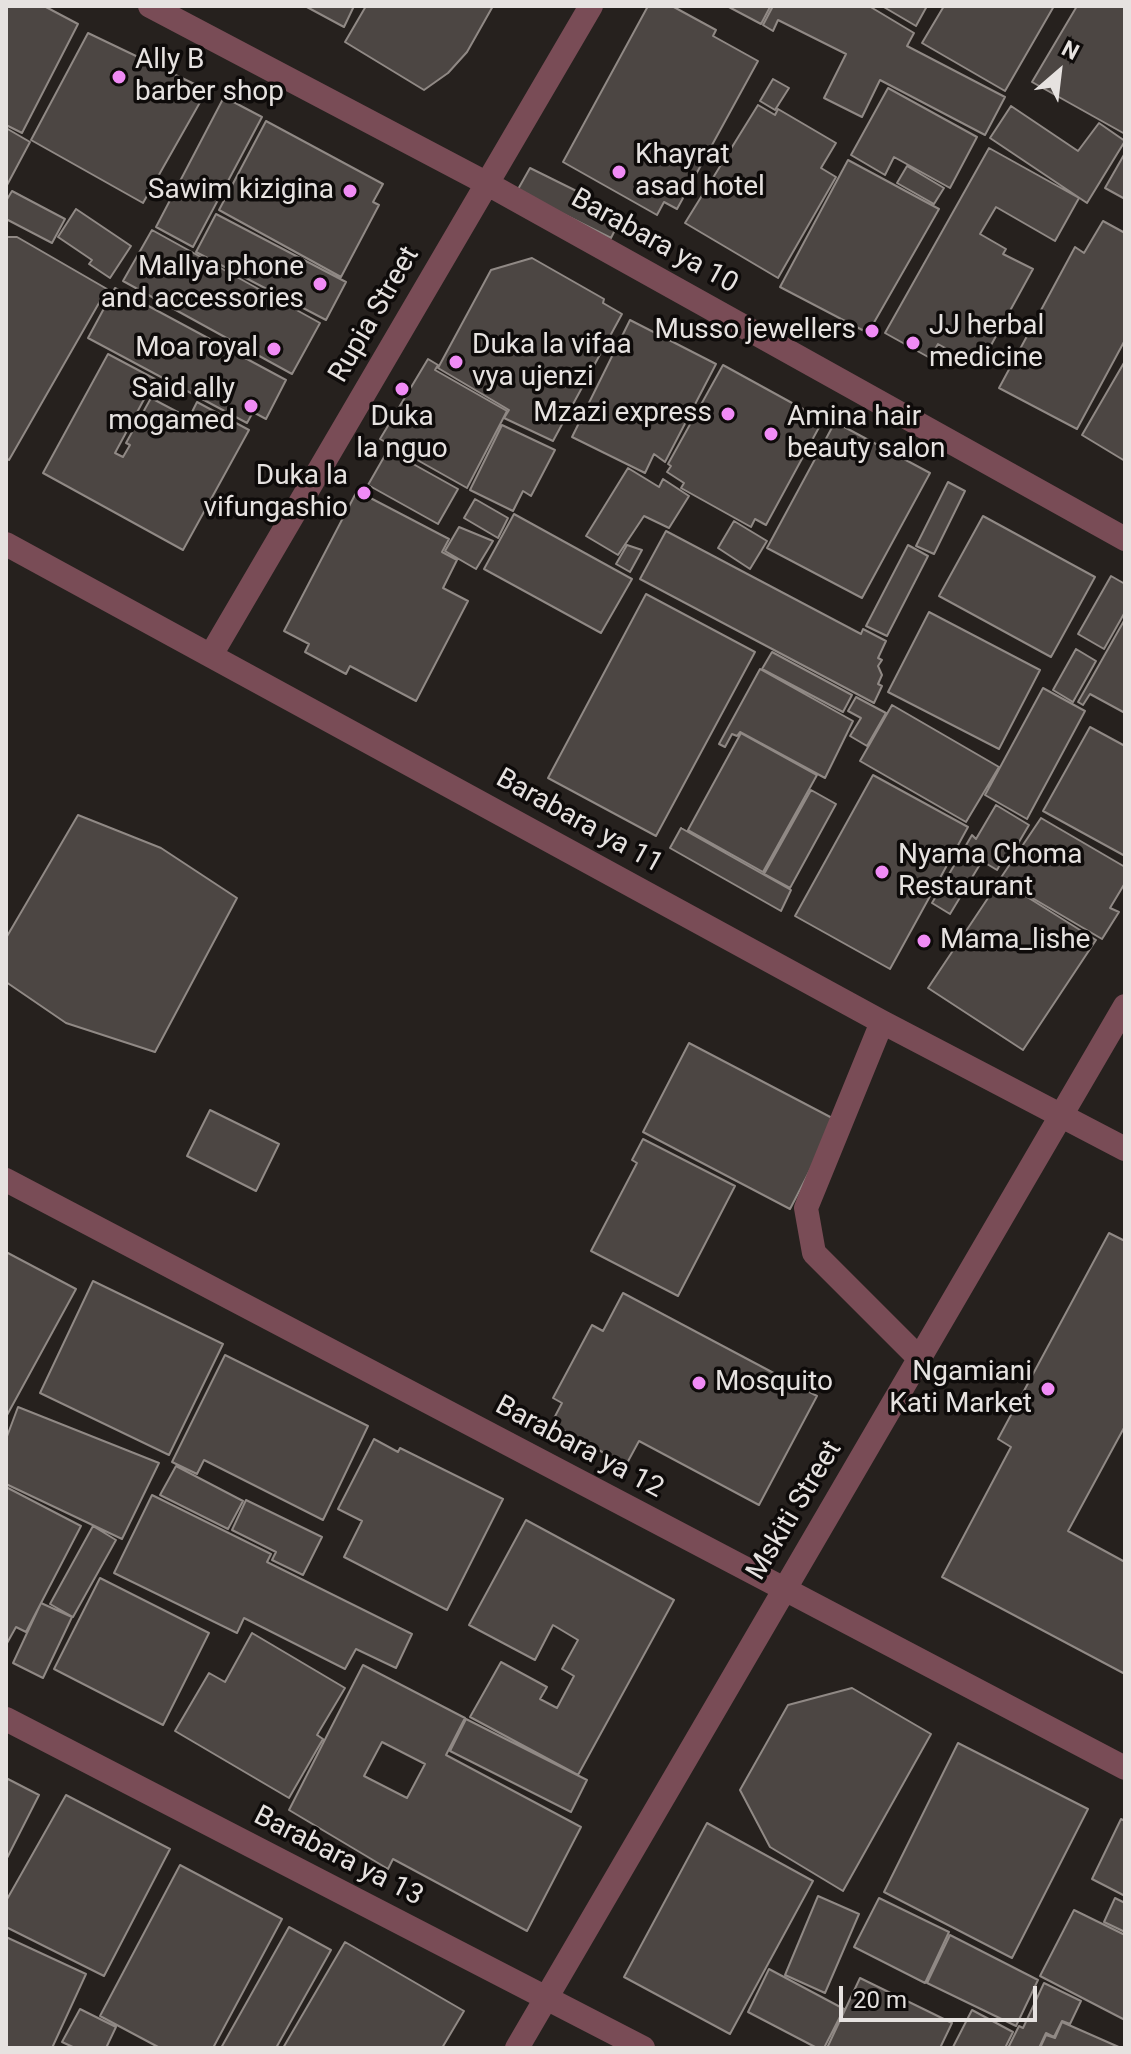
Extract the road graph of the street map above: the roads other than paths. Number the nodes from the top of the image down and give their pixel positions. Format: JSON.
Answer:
{"nodes":[{"id":1,"x":150,"y":6,"type":"edge"},
{"id":2,"x":591,"y":6,"type":"edge"},
{"id":3,"x":486,"y":183,"type":"junction"},
{"id":4,"x":1125,"y":539,"type":"edge"},
{"id":5,"x":6,"y":544,"type":"edge"},
{"id":6,"x":211,"y":655,"type":"junction"},
{"id":7,"x":1125,"y":1006,"type":"edge"},
{"id":8,"x":882,"y":1022,"type":"junction"},
{"id":9,"x":1061,"y":1114,"type":"junction"},
{"id":10,"x":1125,"y":1149,"type":"edge"},
{"id":11,"x":6,"y":1180,"type":"edge"},
{"id":12,"x":920,"y":1359,"type":"junction"},
{"id":13,"x":783,"y":1590,"type":"junction"},
{"id":14,"x":6,"y":1719,"type":"edge"},
{"id":15,"x":1125,"y":1768,"type":"edge"},
{"id":16,"x":546,"y":1998,"type":"junction"},
{"id":17,"x":517,"y":2048,"type":"edge"},
{"id":18,"x":643,"y":2048,"type":"edge"}],
"edges":[{"from":1,"to":3,"type":"street","name":"Barabara ya 10"},
{"from":2,"to":3,"type":"street","name":"Rupia Street"},
{"from":3,"to":4,"type":"street","name":"Barabara ya 10"},
{"from":3,"to":6,"type":"street","name":"Rupia Street"},
{"from":5,"to":6,"type":"street","name":"Barabara ya 11"},
{"from":6,"to":8,"type":"street","name":"Barabara ya 11"},
{"from":7,"to":9,"type":"street","name":"Mskiti Street"},
{"from":8,"to":9,"type":"street","name":"Barabara ya 11"},
{"from":8,"to":12,"type":"street"},
{"from":9,"to":10,"type":"street","name":"Barabara ya 11"},
{"from":9,"to":12,"type":"street","name":"Mskiti Street"},
{"from":11,"to":13,"type":"street","name":"Barabara ya 12"},
{"from":12,"to":13,"type":"street","name":"Mskiti Street"},
{"from":13,"to":15,"type":"street","name":"Barabara ya 12"},
{"from":13,"to":16,"type":"street","name":"Mskiti Street"},
{"from":14,"to":16,"type":"street","name":"Barabara ya 13"},
{"from":16,"to":17,"type":"street","name":"Mskiti Street"},
{"from":16,"to":18,"type":"street","name":"Barabara ya 13"}]}
